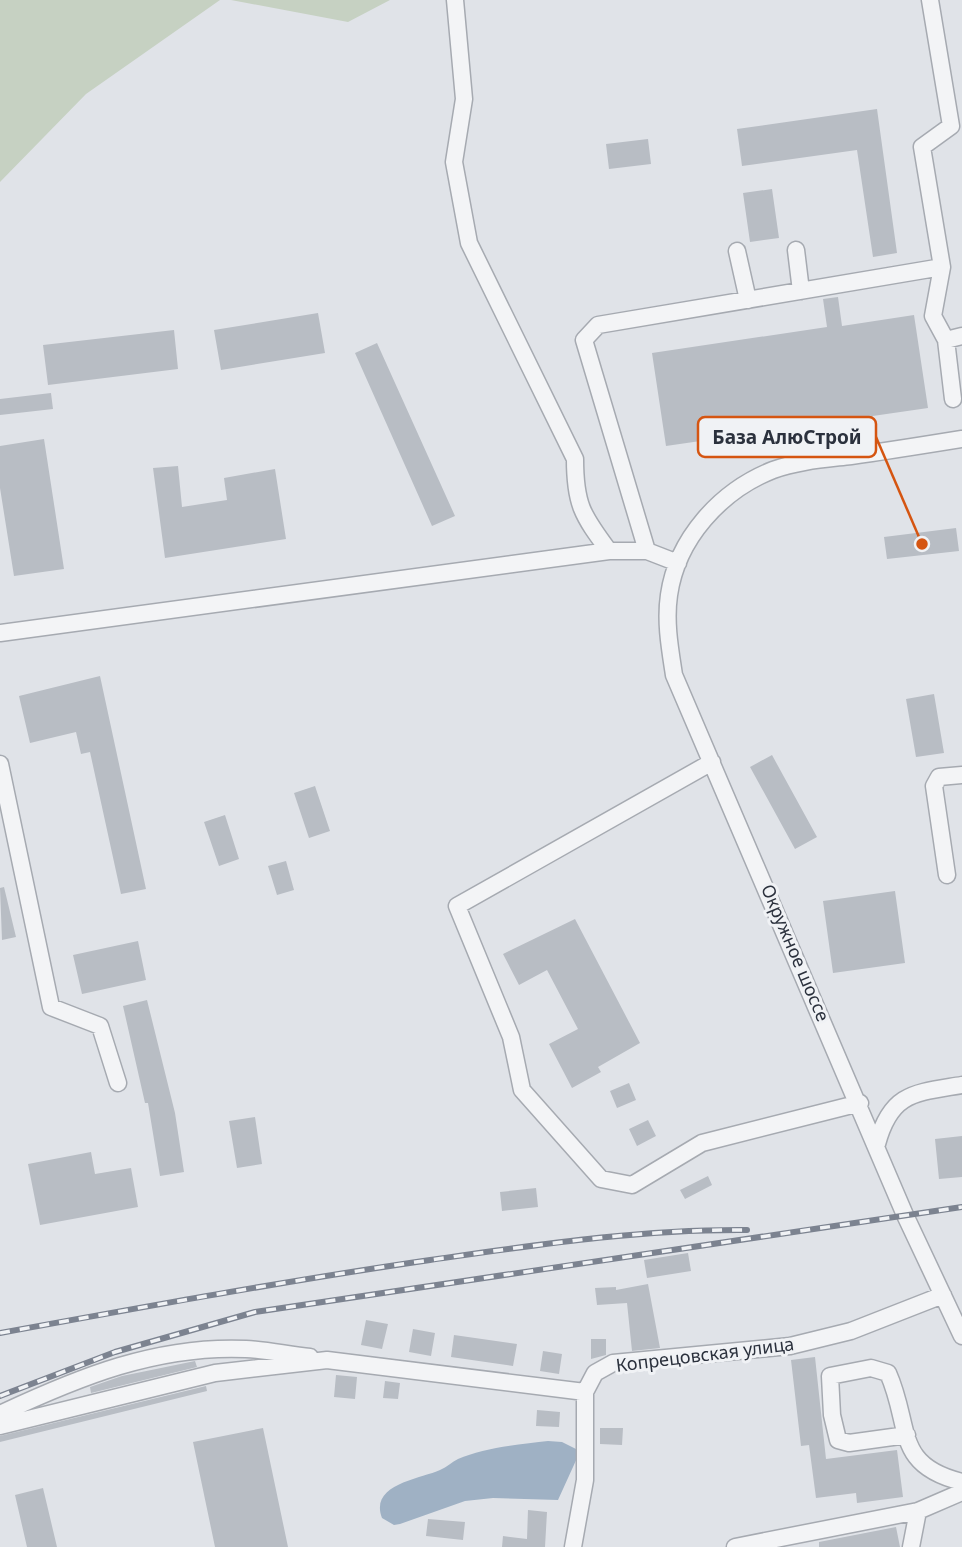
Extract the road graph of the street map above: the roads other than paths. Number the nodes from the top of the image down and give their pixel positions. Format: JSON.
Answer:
{"nodes":[{"id":1,"x":455,"y":0,"type":"edge"},
{"id":2,"x":930,"y":0,"type":"edge"},
{"id":3,"x":737,"y":250,"type":"dead end"},
{"id":4,"x":796,"y":250,"type":"dead end"},
{"id":5,"x":942,"y":267,"type":"junction"},
{"id":6,"x":802,"y":291,"type":"junction"},
{"id":7,"x":748,"y":300,"type":"junction"},
{"id":8,"x":954,"y":338,"type":"edge"},
{"id":9,"x":953,"y":399,"type":"dead end"},
{"id":10,"x":962,"y":439,"type":"edge"},
{"id":11,"x":609,"y":551,"type":"junction"},
{"id":12,"x":647,"y":551,"type":"junction"},
{"id":13,"x":678,"y":563,"type":"junction"},
{"id":14,"x":0,"y":633,"type":"edge"},
{"id":15,"x":712,"y":762,"type":"junction"},
{"id":16,"x":0,"y":764,"type":"edge"},
{"id":17,"x":962,"y":775,"type":"edge"},
{"id":18,"x":947,"y":875,"type":"dead end"},
{"id":19,"x":118,"y":1083,"type":"dead end"},
{"id":20,"x":962,"y":1085,"type":"edge"},
{"id":21,"x":860,"y":1103,"type":"junction"},
{"id":22,"x":877,"y":1144,"type":"junction"},
{"id":23,"x":943,"y":1295,"type":"junction"},
{"id":24,"x":962,"y":1336,"type":"edge"},
{"id":25,"x":209,"y":1349,"type":"junction"},
{"id":26,"x":327,"y":1360,"type":"junction"},
{"id":27,"x":215,"y":1373,"type":"junction"},
{"id":28,"x":80,"y":1379,"type":"junction"},
{"id":29,"x":586,"y":1392,"type":"junction"},
{"id":30,"x":36,"y":1397,"type":"junction"},
{"id":31,"x":84,"y":1405,"type":"junction"},
{"id":32,"x":0,"y":1413,"type":"edge"},
{"id":33,"x":38,"y":1416,"type":"junction"},
{"id":34,"x":0,"y":1426,"type":"edge"},
{"id":35,"x":907,"y":1435,"type":"junction"},
{"id":36,"x":962,"y":1482,"type":"edge"},
{"id":37,"x":962,"y":1492,"type":"edge"},
{"id":38,"x":918,"y":1511,"type":"junction"},
{"id":39,"x":573,"y":1547,"type":"edge"},
{"id":40,"x":735,"y":1547,"type":"edge"},
{"id":41,"x":911,"y":1547,"type":"edge"}],
"edges":[{"from":1,"to":11,"type":"street"},
{"from":2,"to":5,"type":"street"},
{"from":3,"to":7,"type":"street"},
{"from":4,"to":6,"type":"street"},
{"from":5,"to":6,"type":"street"},
{"from":5,"to":8,"type":"street"},
{"from":6,"to":7,"type":"street"},
{"from":7,"to":12,"type":"street"},
{"from":8,"to":9,"type":"street"},
{"from":10,"to":13,"type":"street","name":"Окружное шоссе"},
{"from":11,"to":12,"type":"street"},
{"from":11,"to":14,"type":"street"},
{"from":12,"to":13,"type":"street"},
{"from":13,"to":15,"type":"street","name":"Окружное шоссе"},
{"from":15,"to":21,"type":"street","name":"Окружное шоссе"},
{"from":15,"to":21,"type":"street"},
{"from":16,"to":19,"type":"street"},
{"from":17,"to":18,"type":"street"},
{"from":20,"to":22,"type":"street"},
{"from":21,"to":22,"type":"street","name":"Окружное шоссе"},
{"from":22,"to":23,"type":"street","name":"Окружное шоссе"},
{"from":23,"to":24,"type":"street","name":"Окружное шоссе"},
{"from":23,"to":29,"type":"street","name":"Копрецовская улица"},
{"from":25,"to":26,"type":"street"},
{"from":25,"to":27,"type":"street"},
{"from":25,"to":28,"type":"street"},
{"from":26,"to":27,"type":"street"},
{"from":26,"to":29,"type":"street"},
{"from":27,"to":31,"type":"street"},
{"from":28,"to":30,"type":"street"},
{"from":28,"to":31,"type":"street"},
{"from":29,"to":39,"type":"street"},
{"from":30,"to":32,"type":"street"},
{"from":30,"to":33,"type":"street"},
{"from":31,"to":33,"type":"street"},
{"from":33,"to":34,"type":"street"},
{"from":35,"to":35,"type":"street"},
{"from":35,"to":36,"type":"street"},
{"from":37,"to":38,"type":"street"},
{"from":38,"to":40,"type":"street"},
{"from":38,"to":41,"type":"street"}]}
